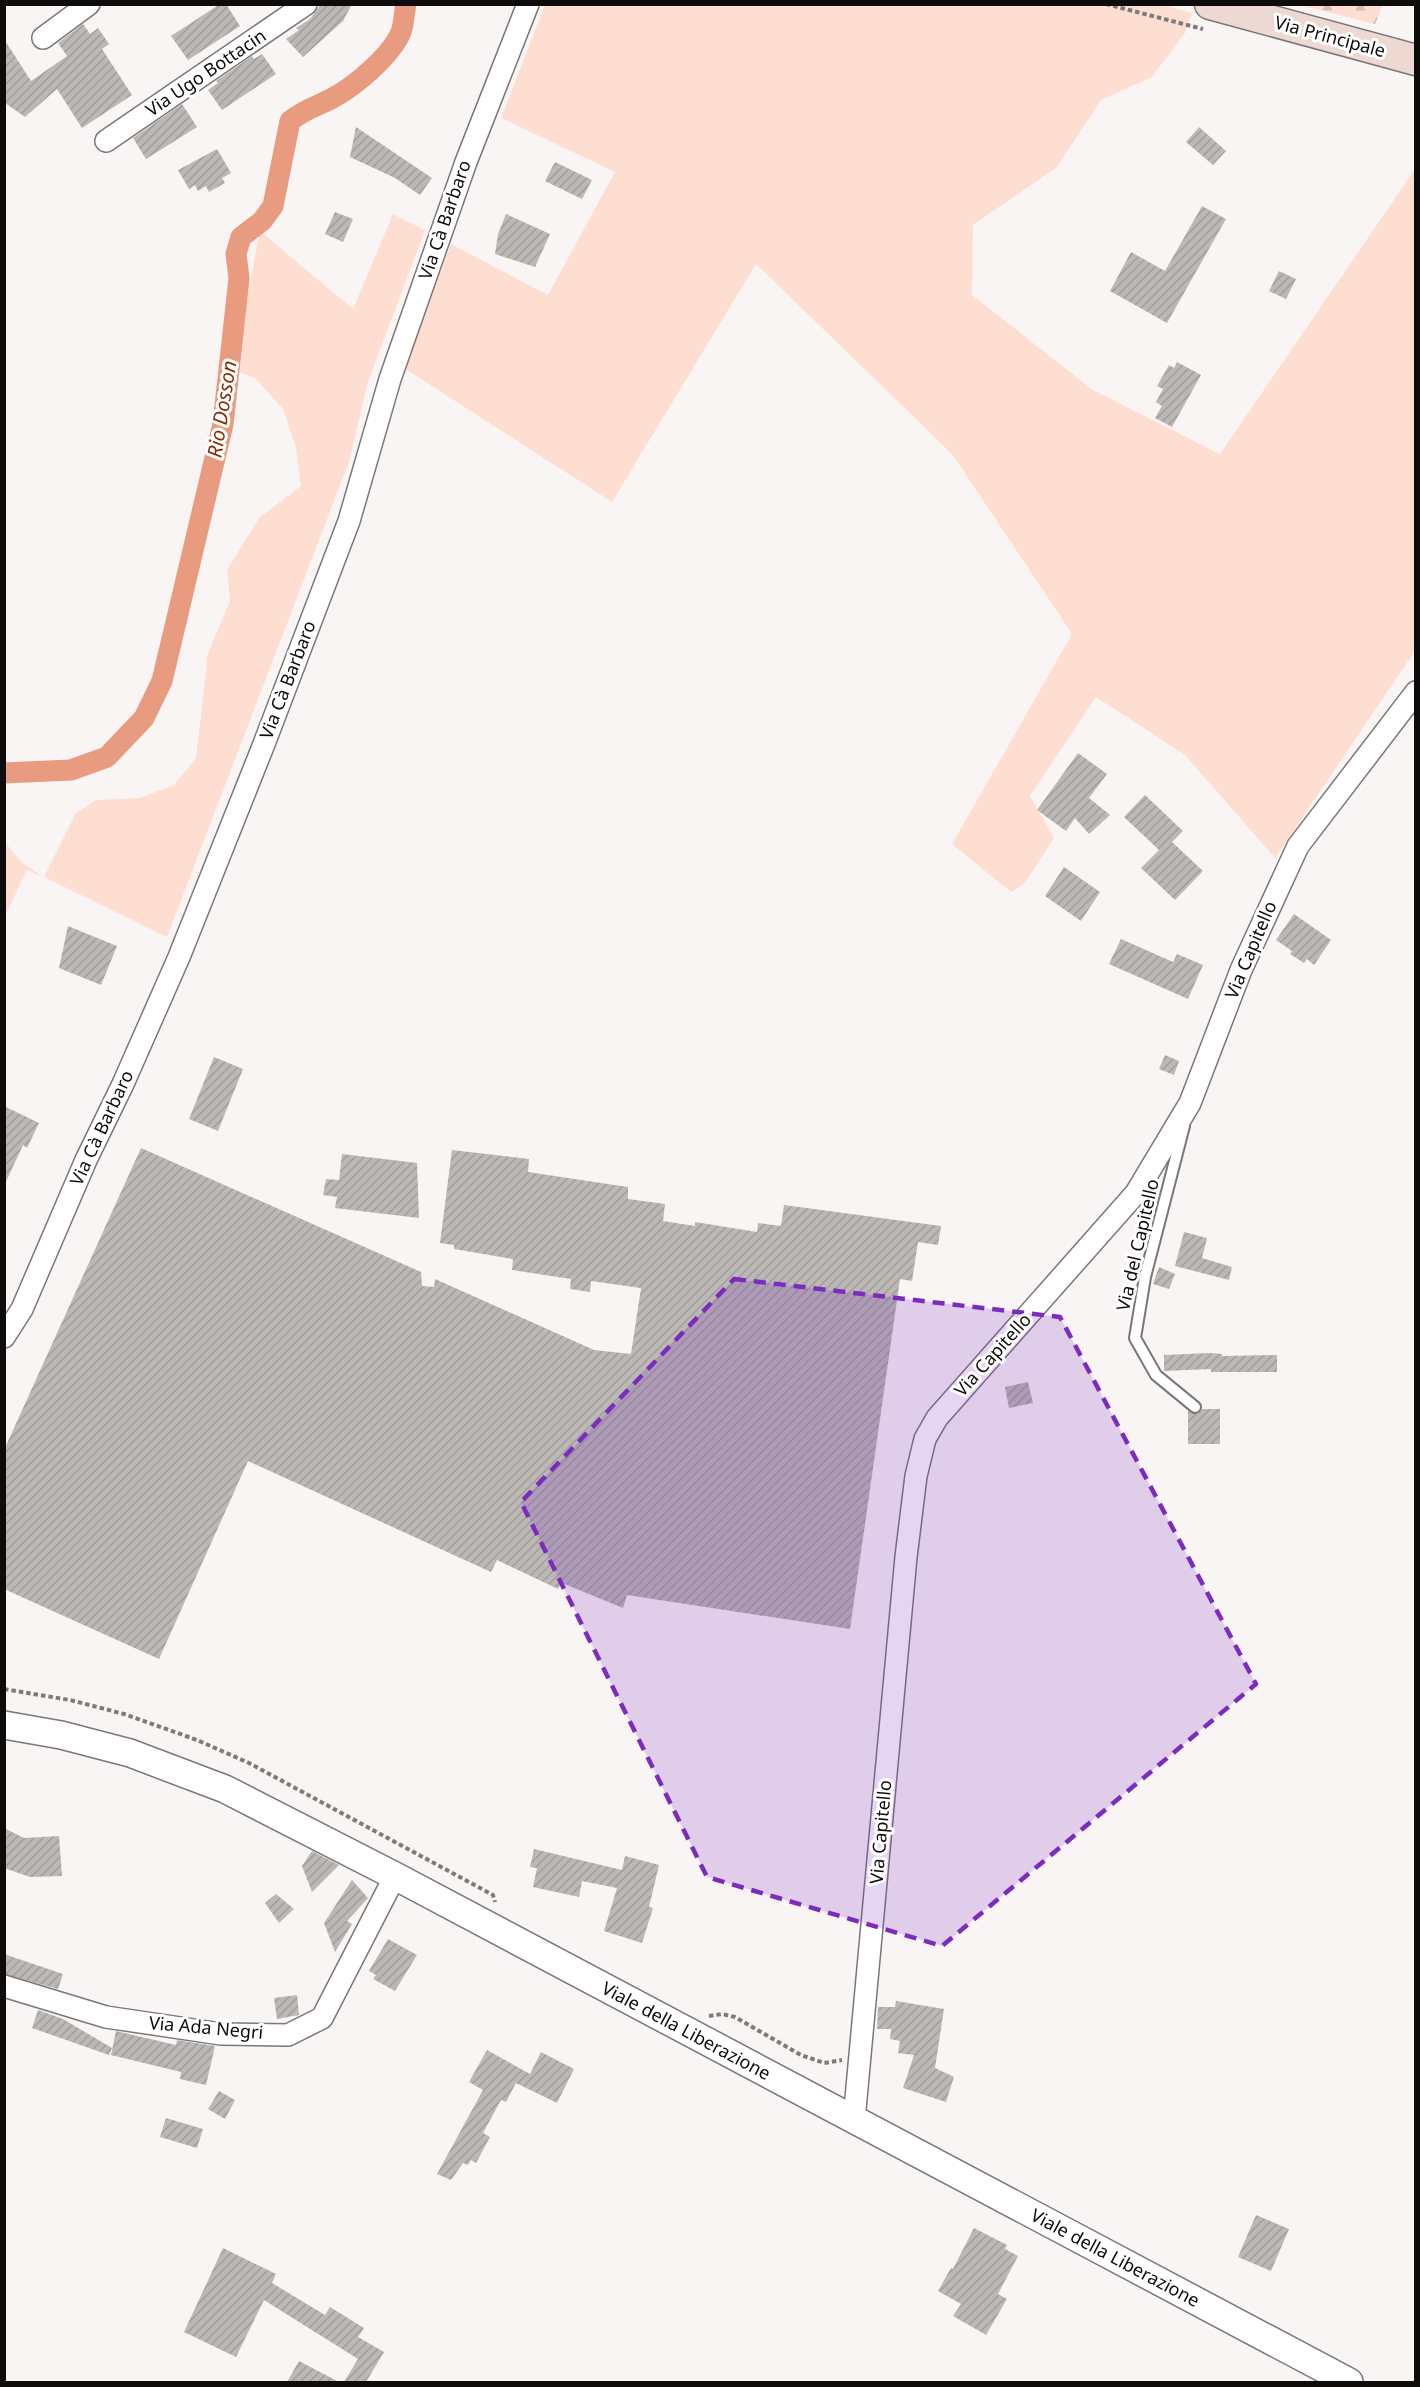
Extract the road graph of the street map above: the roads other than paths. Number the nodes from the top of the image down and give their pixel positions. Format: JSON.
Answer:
{"nodes":[{"id":1,"x":89,"y":4,"type":"edge"},
{"id":2,"x":306,"y":4,"type":"edge"},
{"id":3,"x":528,"y":4,"type":"edge"},
{"id":4,"x":1210,"y":4,"type":"edge"},
{"id":5,"x":43,"y":38,"type":"dead end"},
{"id":6,"x":1416,"y":60,"type":"edge"},
{"id":7,"x":106,"y":141,"type":"dead end"},
{"id":8,"x":1416,"y":692,"type":"edge"},
{"id":9,"x":1190,"y":1103,"type":"junction"},
{"id":10,"x":4,"y":1337,"type":"edge"},
{"id":11,"x":1195,"y":1407,"type":"dead end"},
{"id":12,"x":4,"y":1725,"type":"edge"},
{"id":13,"x":395,"y":1876,"type":"junction"},
{"id":14,"x":4,"y":1986,"type":"edge"},
{"id":15,"x":854,"y":2120,"type":"junction"},
{"id":16,"x":1349,"y":2382,"type":"edge"}],
"edges":[{"from":1,"to":5,"type":"street"},
{"from":2,"to":7,"type":"street","name":"Via Ugo Bottacin"},
{"from":3,"to":10,"type":"street","name":"Via Cà Barbaro"},
{"from":4,"to":6,"type":"main road","name":"Via Principale"},
{"from":8,"to":9,"type":"street","name":"Via Capitello"},
{"from":9,"to":11,"type":"lane","name":"Via del Capitello"},
{"from":9,"to":15,"type":"street","name":"Via Capitello"},
{"from":12,"to":13,"type":"street","name":"Viale della Liberazione"},
{"from":13,"to":14,"type":"street","name":"Via Ada Negri"},
{"from":13,"to":15,"type":"street","name":"Viale della Liberazione"},
{"from":15,"to":16,"type":"street","name":"Viale della Liberazione"}]}
